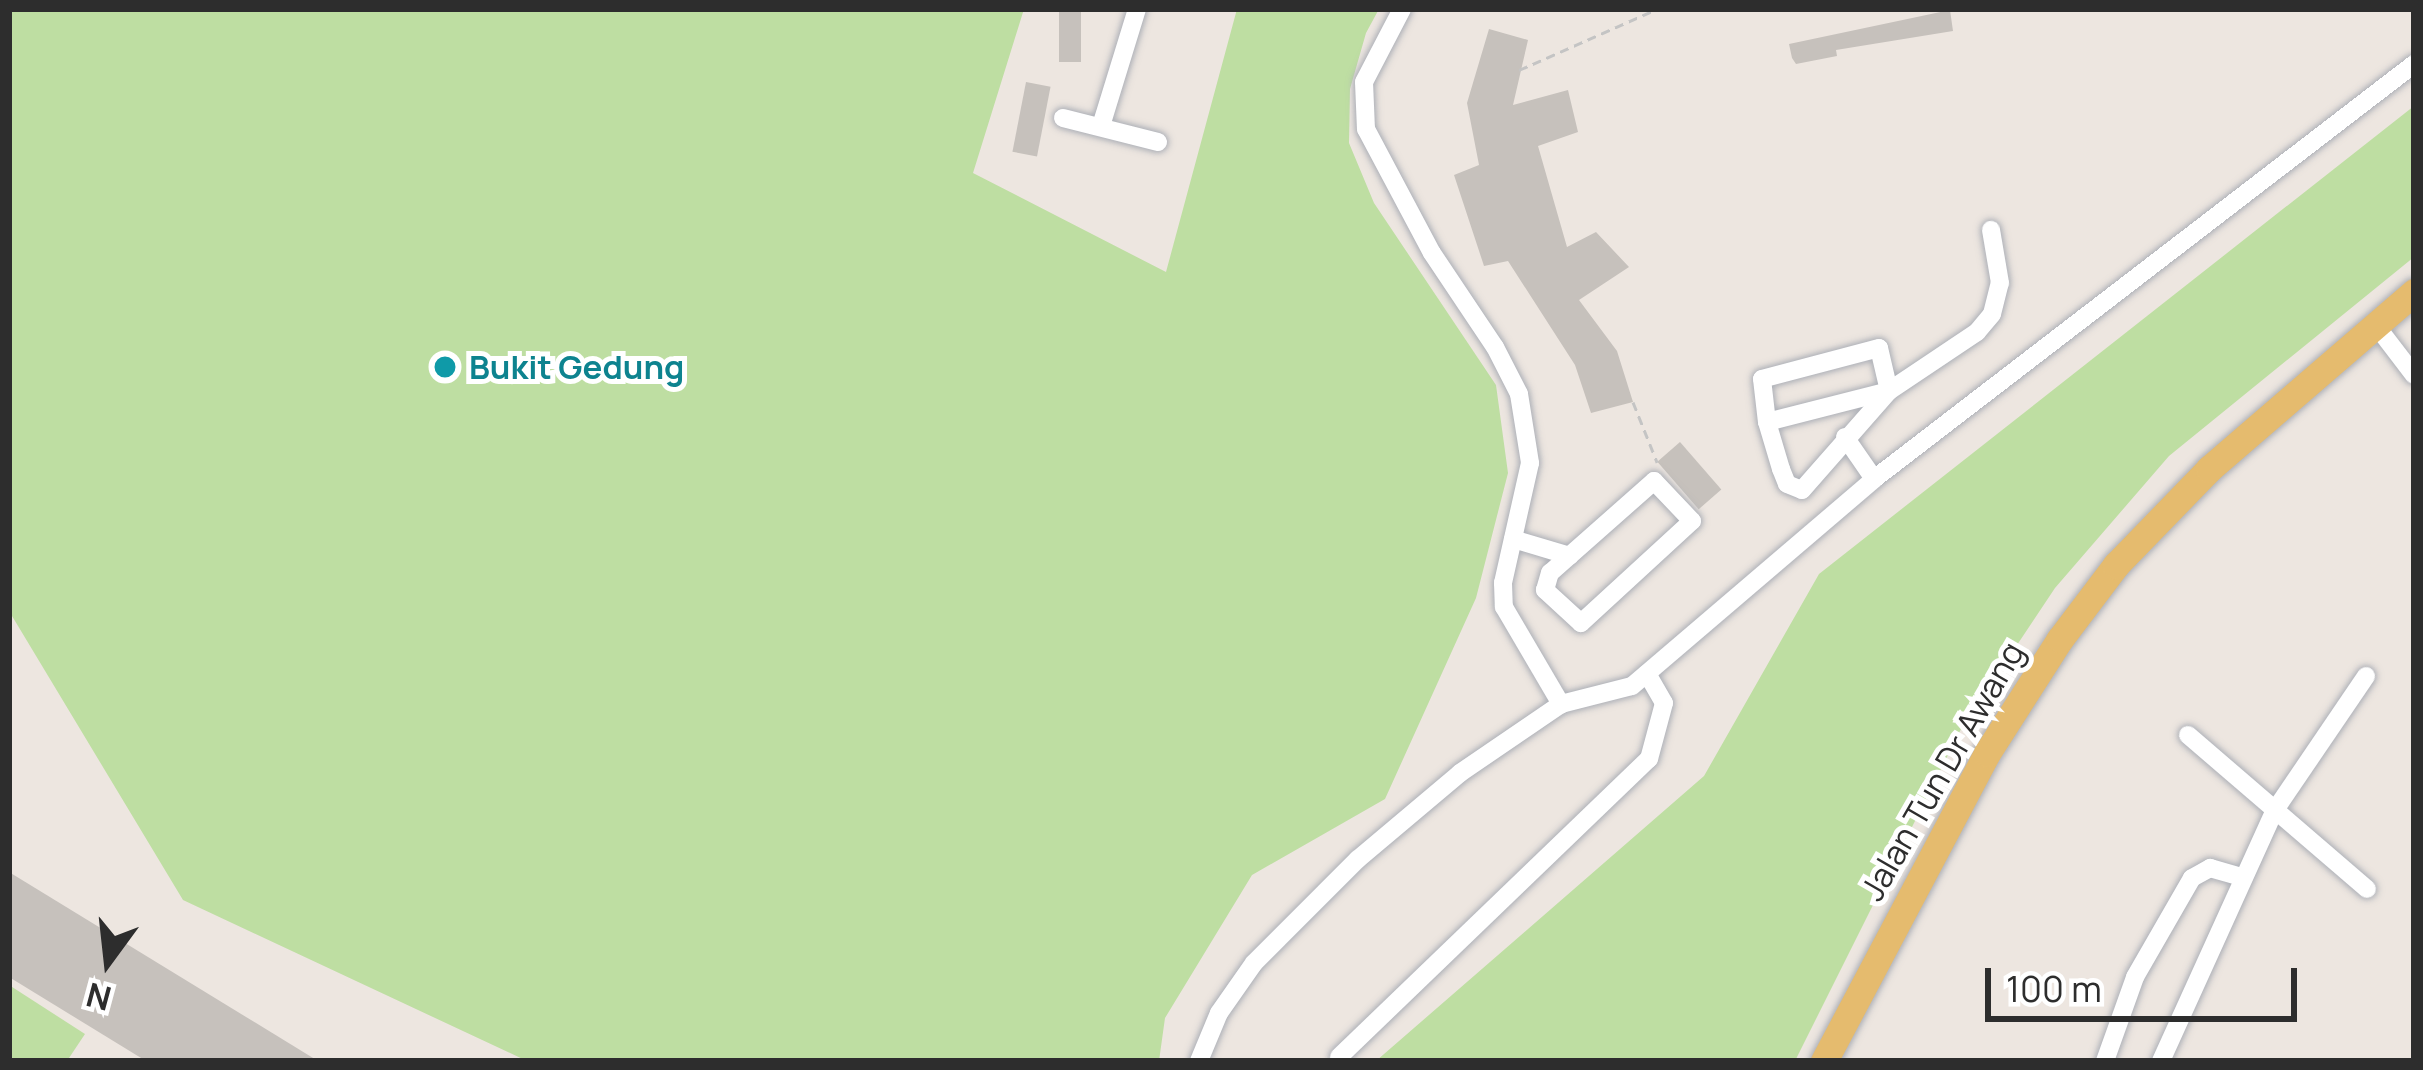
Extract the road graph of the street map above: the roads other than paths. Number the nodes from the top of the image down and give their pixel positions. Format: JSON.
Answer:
{"nodes":[{"id":1,"x":1137,"y":9,"type":"edge"},
{"id":2,"x":1402,"y":9,"type":"edge"},
{"id":3,"x":2414,"y":64,"type":"edge"},
{"id":4,"x":1063,"y":118,"type":"dead end"},
{"id":5,"x":1101,"y":126,"type":"junction"},
{"id":6,"x":1158,"y":142,"type":"dead end"},
{"id":7,"x":1991,"y":230,"type":"dead end"},
{"id":8,"x":2414,"y":292,"type":"edge"},
{"id":9,"x":2374,"y":324,"type":"junction"},
{"id":10,"x":2414,"y":375,"type":"edge"},
{"id":11,"x":1889,"y":391,"type":"junction"},
{"id":12,"x":1767,"y":422,"type":"junction"},
{"id":13,"x":1845,"y":437,"type":"junction"},
{"id":14,"x":1819,"y":470,"type":"junction"},
{"id":15,"x":1874,"y":479,"type":"junction"},
{"id":16,"x":1845,"y":503,"type":"junction"},
{"id":17,"x":1513,"y":539,"type":"junction"},
{"id":18,"x":1570,"y":556,"type":"junction"},
{"id":19,"x":1647,"y":674,"type":"junction"},
{"id":20,"x":2366,"y":676,"type":"dead end"},
{"id":21,"x":1561,"y":704,"type":"junction"},
{"id":22,"x":2188,"y":735,"type":"dead end"},
{"id":23,"x":2275,"y":810,"type":"junction"},
{"id":24,"x":2244,"y":878,"type":"junction"},
{"id":25,"x":2367,"y":889,"type":"dead end"},
{"id":26,"x":1339,"y":1057,"type":"dead end"},
{"id":27,"x":1198,"y":1061,"type":"edge"},
{"id":28,"x":1824,"y":1061,"type":"edge"},
{"id":29,"x":2104,"y":1061,"type":"edge"},
{"id":30,"x":2161,"y":1061,"type":"edge"}],
"edges":[{"from":1,"to":5,"type":"street"},
{"from":2,"to":17,"type":"street"},
{"from":3,"to":15,"type":"street"},
{"from":4,"to":5,"type":"street"},
{"from":5,"to":6,"type":"street"},
{"from":7,"to":11,"type":"street"},
{"from":8,"to":9,"type":"main road","name":"Jalan Tun Dr Awang"},
{"from":9,"to":10,"type":"street"},
{"from":9,"to":28,"type":"main road","name":"Jalan Tun Dr Awang"},
{"from":11,"to":12,"type":"street"},
{"from":11,"to":12,"type":"street"},
{"from":11,"to":13,"type":"street"},
{"from":12,"to":14,"type":"street"},
{"from":13,"to":14,"type":"street"},
{"from":13,"to":15,"type":"street"},
{"from":14,"to":16,"type":"street"},
{"from":15,"to":16,"type":"street"},
{"from":16,"to":19,"type":"street"},
{"from":17,"to":18,"type":"street"},
{"from":17,"to":21,"type":"street"},
{"from":18,"to":18,"type":"street"},
{"from":19,"to":21,"type":"street"},
{"from":19,"to":26,"type":"street"},
{"from":20,"to":23,"type":"street"},
{"from":21,"to":27,"type":"street"},
{"from":22,"to":23,"type":"street"},
{"from":23,"to":24,"type":"street"},
{"from":23,"to":25,"type":"street"},
{"from":24,"to":29,"type":"street"},
{"from":24,"to":30,"type":"street"}]}
